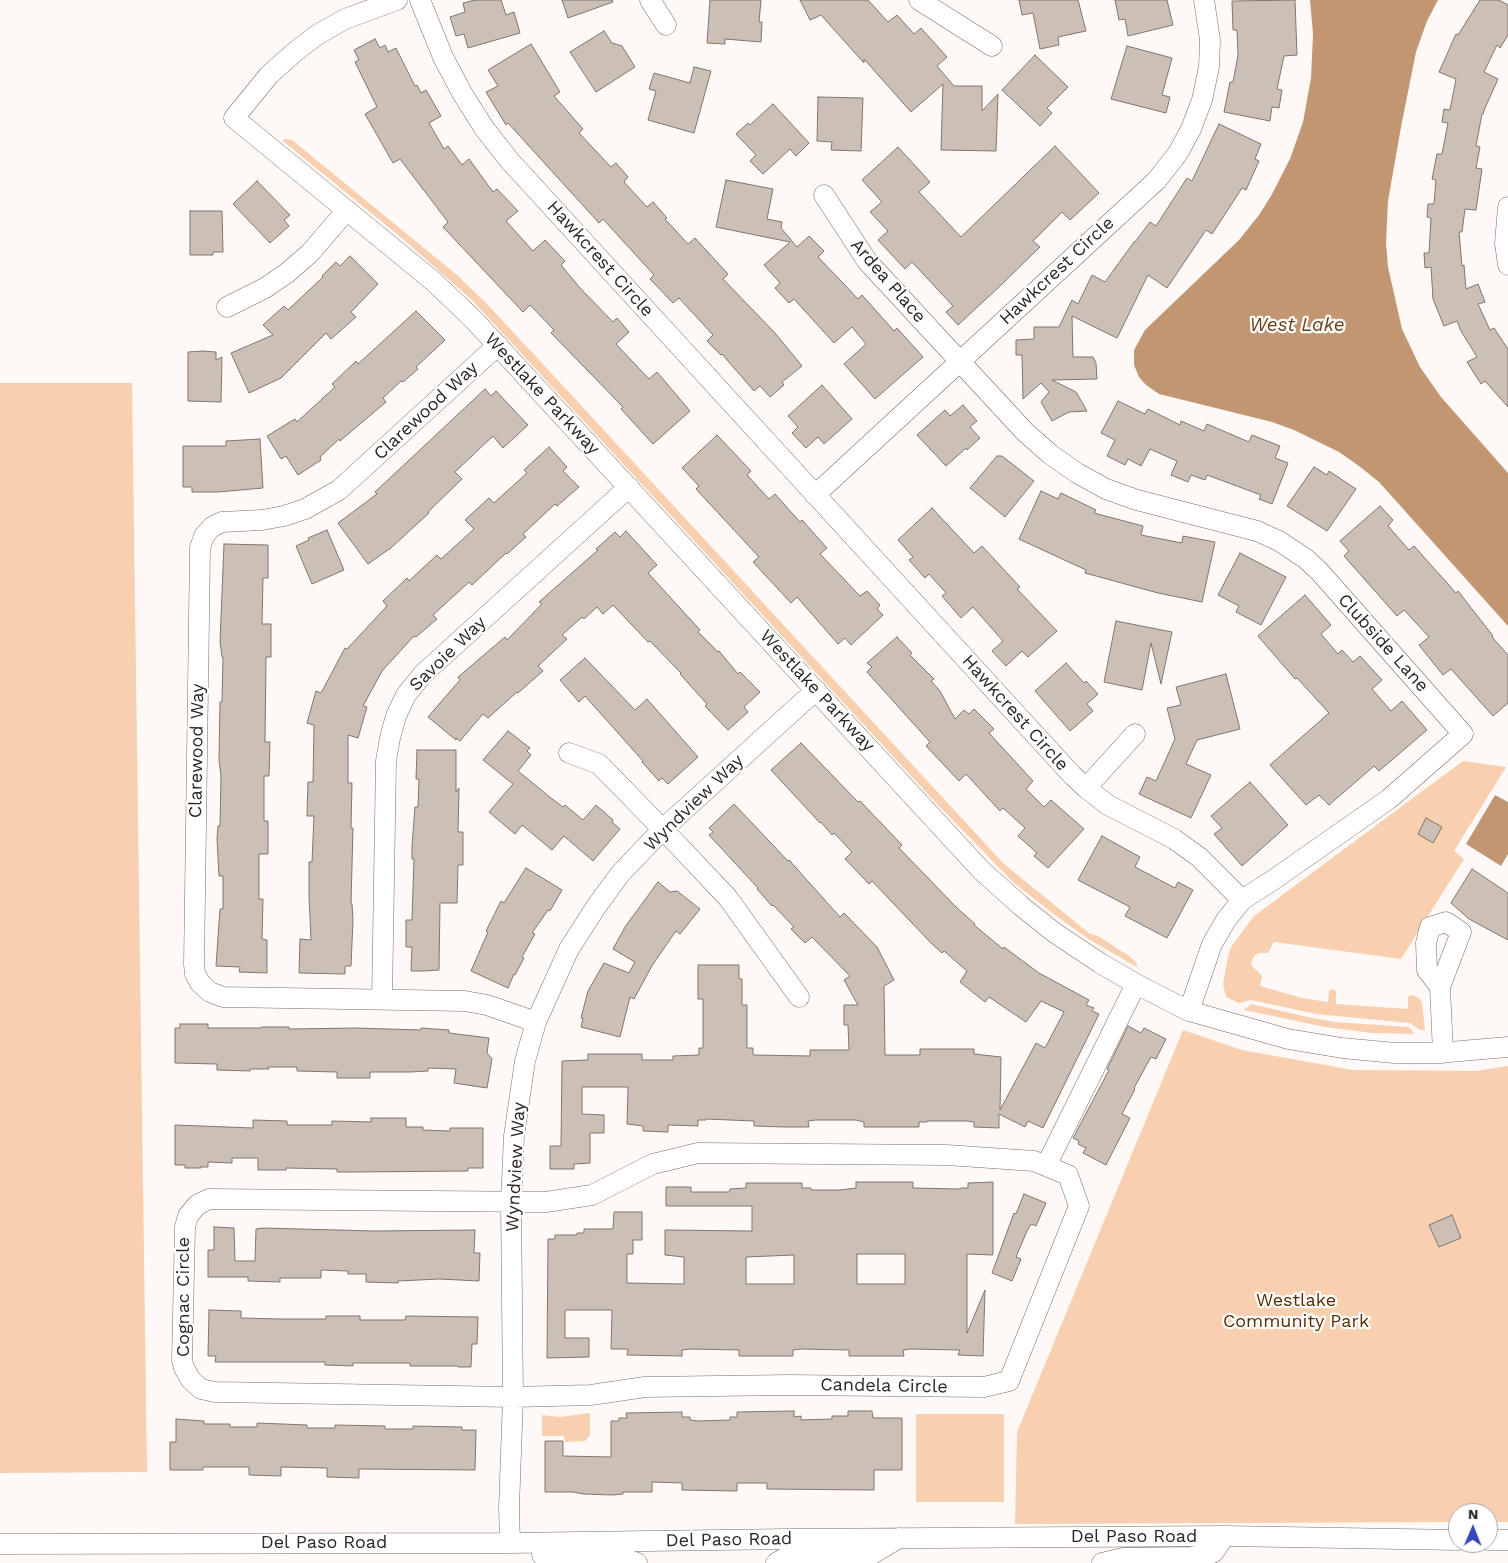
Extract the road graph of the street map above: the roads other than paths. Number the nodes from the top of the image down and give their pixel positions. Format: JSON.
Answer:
{"nodes":[{"id":1,"x":397,"y":0,"type":"edge"},
{"id":2,"x":420,"y":0,"type":"edge"},
{"id":3,"x":650,"y":0,"type":"edge"},
{"id":4,"x":919,"y":0,"type":"edge"},
{"id":5,"x":1204,"y":0,"type":"edge"},
{"id":6,"x":666,"y":25,"type":"dead end"},
{"id":7,"x":992,"y":46,"type":"dead end"},
{"id":8,"x":824,"y":195,"type":"dead end"},
{"id":9,"x":1508,"y":207,"type":"edge"},
{"id":10,"x":347,"y":210,"type":"junction"},
{"id":11,"x":1508,"y":265,"type":"edge"},
{"id":12,"x":226,"y":307,"type":"dead end"},
{"id":13,"x":498,"y":345,"type":"junction"},
{"id":14,"x":960,"y":362,"type":"junction"},
{"id":15,"x":629,"y":487,"type":"junction"},
{"id":16,"x":815,"y":494,"type":"junction"},
{"id":17,"x":816,"y":690,"type":"junction"},
{"id":18,"x":1134,"y":734,"type":"dead end"},
{"id":19,"x":569,"y":753,"type":"dead end"},
{"id":20,"x":1086,"y":788,"type":"junction"},
{"id":21,"x":663,"y":829,"type":"junction"},
{"id":22,"x":1242,"y":900,"type":"junction"},
{"id":23,"x":1136,"y":984,"type":"junction"},
{"id":24,"x":1440,"y":986,"type":"dead end"},
{"id":25,"x":799,"y":997,"type":"dead end"},
{"id":26,"x":382,"y":999,"type":"junction"},
{"id":27,"x":1189,"y":1011,"type":"junction"},
{"id":28,"x":536,"y":1022,"type":"junction"},
{"id":29,"x":1508,"y":1047,"type":"edge"},
{"id":30,"x":1443,"y":1053,"type":"junction"},
{"id":31,"x":1046,"y":1166,"type":"junction"},
{"id":32,"x":512,"y":1203,"type":"junction"},
{"id":33,"x":513,"y":1397,"type":"junction"},
{"id":34,"x":1226,"y":1536,"type":"junction"},
{"id":35,"x":899,"y":1538,"type":"junction"},
{"id":36,"x":1448,"y":1540,"type":"edge"},
{"id":37,"x":510,"y":1543,"type":"junction"},
{"id":38,"x":0,"y":1544,"type":"edge"},
{"id":39,"x":637,"y":1563,"type":"edge"},
{"id":40,"x":776,"y":1563,"type":"edge"},
{"id":41,"x":1102,"y":1563,"type":"edge"}],
"edges":[{"from":1,"to":10,"type":"street","name":"Westlake Parkway"},
{"from":2,"to":16,"type":"street","name":"Hawkcrest Circle"},
{"from":3,"to":6,"type":"street"},
{"from":4,"to":7,"type":"street"},
{"from":5,"to":14,"type":"street","name":"Hawkcrest Circle"},
{"from":8,"to":14,"type":"street","name":"Ardea Place"},
{"from":9,"to":11,"type":"street"},
{"from":10,"to":12,"type":"street"},
{"from":10,"to":13,"type":"street","name":"Westlake Parkway"},
{"from":13,"to":15,"type":"street","name":"Westlake Parkway"},
{"from":13,"to":26,"type":"street","name":"Clarewood Way"},
{"from":14,"to":16,"type":"street","name":"Hawkcrest Circle"},
{"from":14,"to":22,"type":"street","name":"Clubside Lane"},
{"from":15,"to":17,"type":"street","name":"Westlake Parkway"},
{"from":15,"to":26,"type":"street","name":"Savoie Way"},
{"from":16,"to":20,"type":"street","name":"Hawkcrest Circle"},
{"from":17,"to":21,"type":"street","name":"Wyndview Way"},
{"from":17,"to":23,"type":"street","name":"Westlake Parkway"},
{"from":18,"to":20,"type":"street"},
{"from":19,"to":21,"type":"street"},
{"from":20,"to":22,"type":"street","name":"Hawkcrest Circle"},
{"from":21,"to":25,"type":"street"},
{"from":21,"to":28,"type":"street","name":"Wyndview Way"},
{"from":22,"to":27,"type":"street","name":"Clubside Lane"},
{"from":23,"to":27,"type":"street","name":"Westlake Parkway"},
{"from":23,"to":31,"type":"street"},
{"from":24,"to":30,"type":"street"},
{"from":26,"to":28,"type":"street","name":"Clarewood Way"},
{"from":27,"to":30,"type":"street","name":"Westlake Parkway"},
{"from":28,"to":32,"type":"street","name":"Wyndview Way"},
{"from":29,"to":30,"type":"street","name":"Westlake Parkway"},
{"from":31,"to":32,"type":"street","name":"Candela Circle"},
{"from":31,"to":33,"type":"street","name":"Candela Circle"},
{"from":32,"to":33,"type":"street","name":"Wyndview Way"},
{"from":32,"to":33,"type":"street","name":"Cognac Circle"},
{"from":33,"to":37,"type":"street","name":"Wyndview Way"},
{"from":34,"to":35,"type":"street","name":"Del Paso Road"},
{"from":34,"to":36,"type":"street","name":"Del Paso Road"},
{"from":34,"to":41,"type":"street"},
{"from":35,"to":37,"type":"street","name":"Del Paso Road"},
{"from":35,"to":40,"type":"street"},
{"from":37,"to":38,"type":"street","name":"Del Paso Road"},
{"from":37,"to":39,"type":"street"}]}
